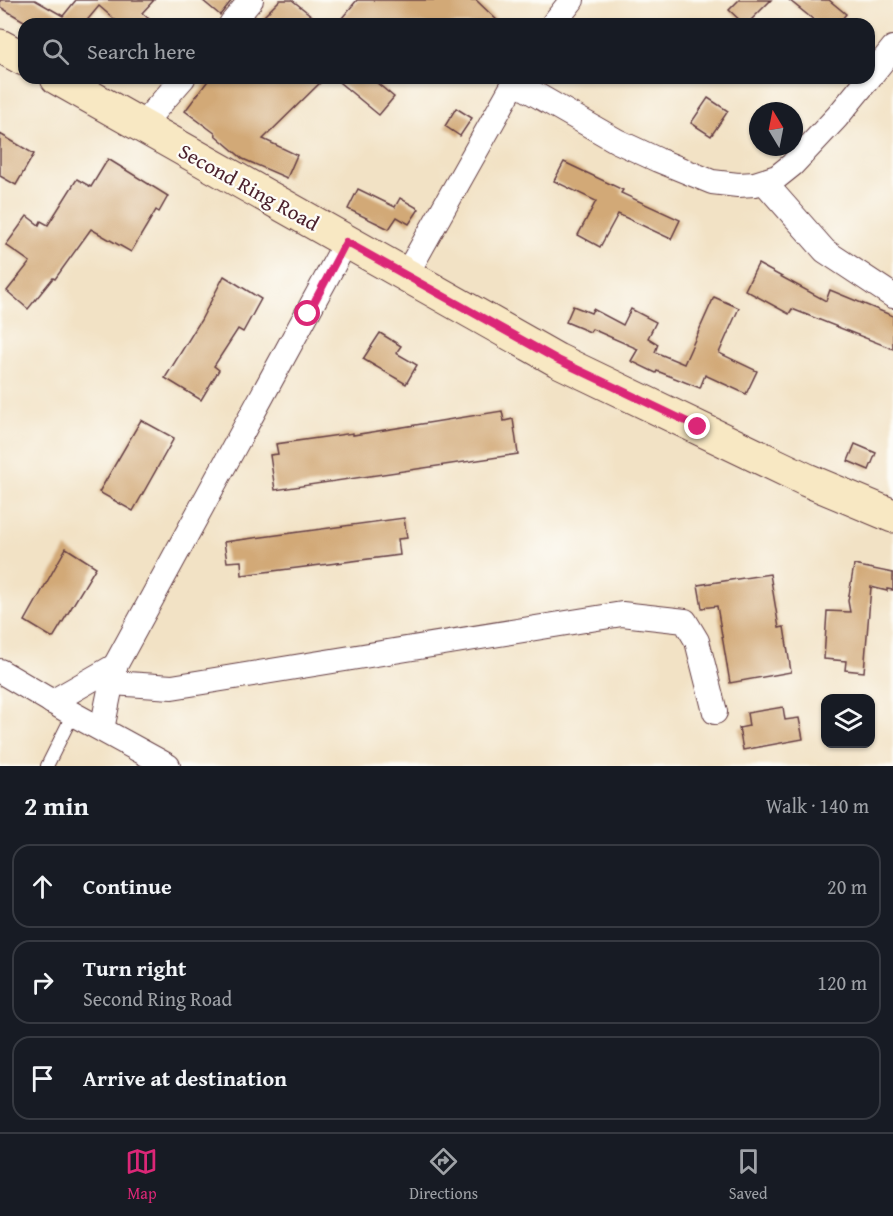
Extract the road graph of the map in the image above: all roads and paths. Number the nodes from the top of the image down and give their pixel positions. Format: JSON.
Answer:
{"nodes":[{"id":1,"x":251,"y":0,"type":"edge"},
{"id":2,"x":572,"y":0,"type":"edge"},
{"id":3,"x":236,"y":18,"type":"edge"},
{"id":4,"x":558,"y":18,"type":"edge"},
{"id":5,"x":0,"y":46,"type":"edge"},
{"id":6,"x":893,"y":48,"type":"edge"},
{"id":7,"x":18,"y":56,"type":"edge"},
{"id":8,"x":875,"y":70,"type":"edge"},
{"id":9,"x":68,"y":84,"type":"edge"},
{"id":10,"x":178,"y":84,"type":"edge"},
{"id":11,"x":513,"y":84,"type":"edge"},
{"id":12,"x":522,"y":84,"type":"edge"},
{"id":13,"x":864,"y":84,"type":"edge"},
{"id":14,"x":141,"y":126,"type":"junction"},
{"id":15,"x":764,"y":182,"type":"junction"},
{"id":16,"x":346,"y":242,"type":"junction"},
{"id":17,"x":406,"y":275,"type":"junction"},
{"id":18,"x":893,"y":296,"type":"edge"},
{"id":19,"x":893,"y":516,"type":"edge"},
{"id":20,"x":0,"y":671,"type":"edge"},
{"id":21,"x":113,"y":674,"type":"junction"},
{"id":22,"x":52,"y":702,"type":"junction"},
{"id":23,"x":715,"y":712,"type":"dead end"},
{"id":24,"x":73,"y":714,"type":"junction"},
{"id":25,"x":102,"y":729,"type":"junction"},
{"id":26,"x":47,"y":766,"type":"edge"},
{"id":27,"x":168,"y":766,"type":"edge"}],
"edges":[{"from":1,"to":3,"type":"street"},
{"from":2,"to":4,"type":"street"},
{"from":5,"to":7,"type":"main road"},
{"from":6,"to":8,"type":"street"},
{"from":9,"to":14,"type":"main road","name":"Second Ring Road"},
{"from":10,"to":14,"type":"street"},
{"from":11,"to":17,"type":"street"},
{"from":12,"to":15,"type":"street"},
{"from":13,"to":15,"type":"street"},
{"from":14,"to":16,"type":"main road","name":"Second Ring Road"},
{"from":15,"to":18,"type":"street"},
{"from":16,"to":17,"type":"main road","name":"Second Ring Road"},
{"from":16,"to":21,"type":"street"},
{"from":17,"to":19,"type":"main road","name":"Second Ring Road"},
{"from":20,"to":22,"type":"street"},
{"from":21,"to":22,"type":"street"},
{"from":21,"to":23,"type":"street"},
{"from":21,"to":25,"type":"street"},
{"from":22,"to":24,"type":"street"},
{"from":24,"to":25,"type":"street"},
{"from":24,"to":26,"type":"lane"},
{"from":25,"to":27,"type":"street"}]}
